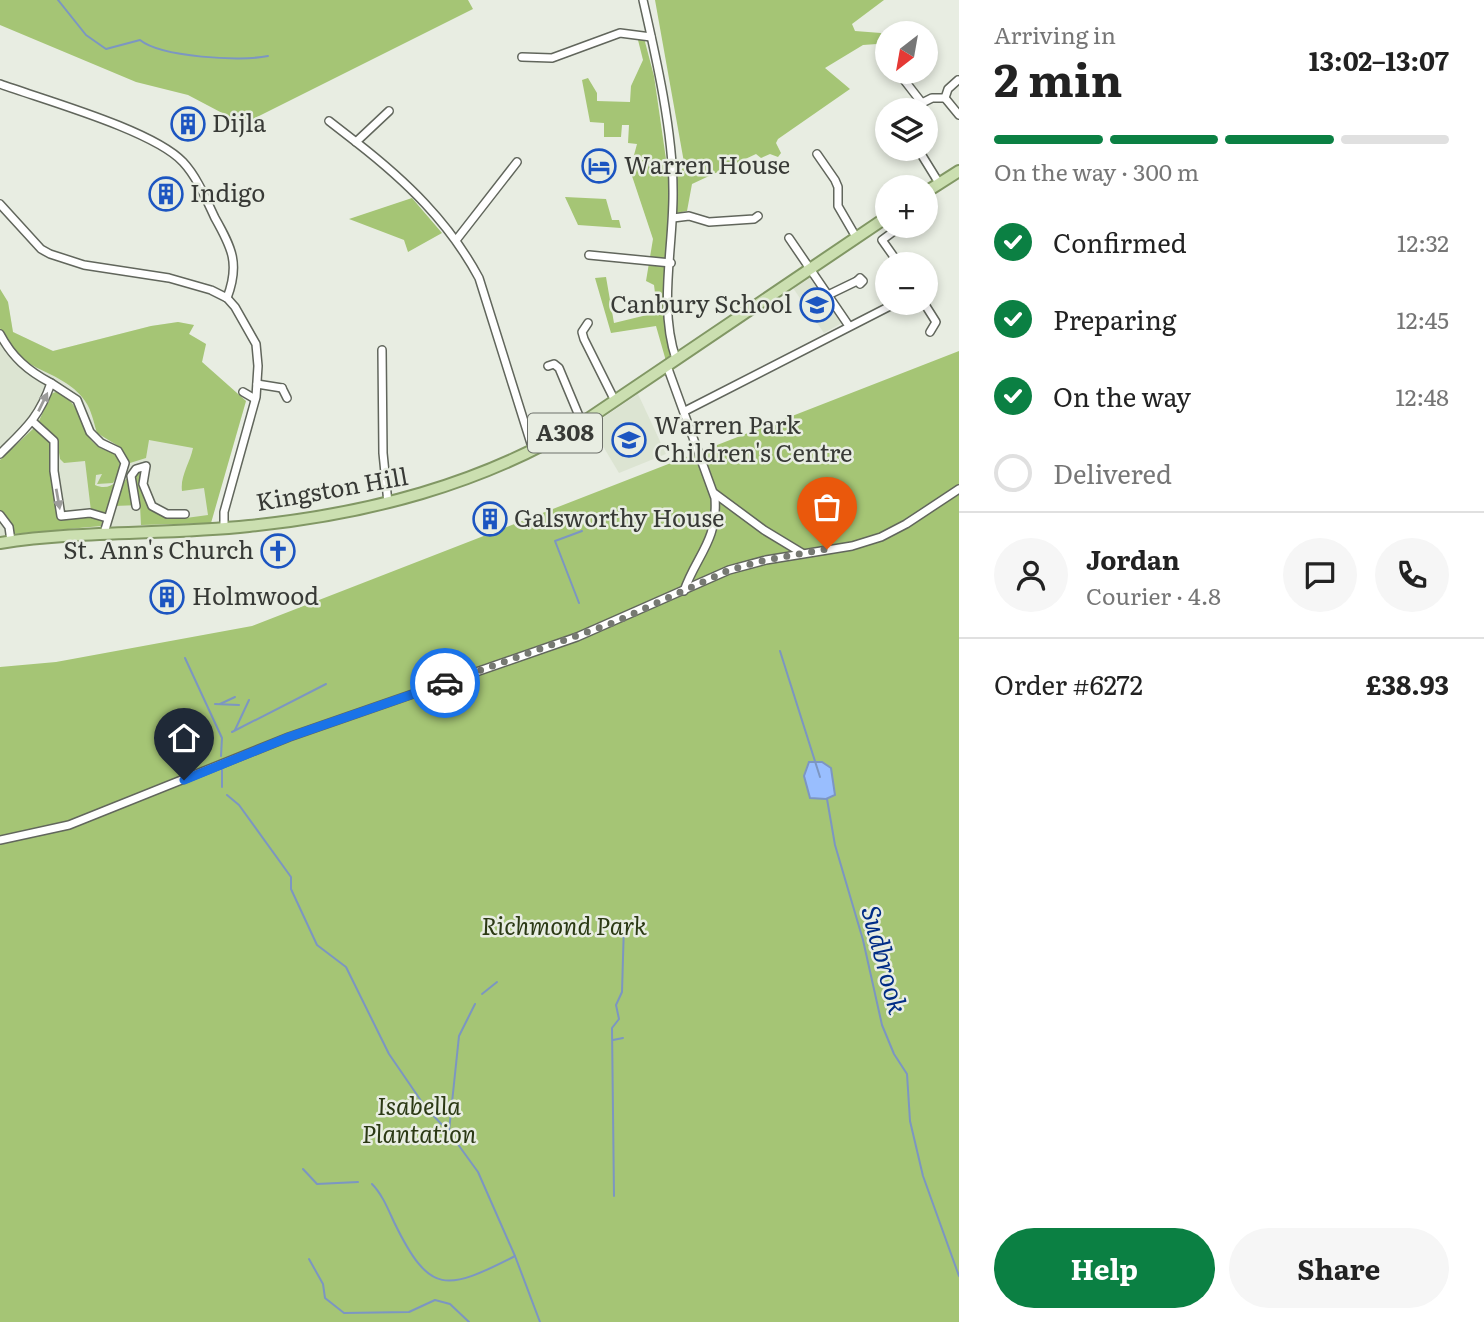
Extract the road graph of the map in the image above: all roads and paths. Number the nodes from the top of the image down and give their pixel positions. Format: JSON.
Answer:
{"nodes":[{"id":1,"x":643,"y":0,"type":"edge"},
{"id":2,"x":651,"y":37,"type":"junction"},
{"id":3,"x":522,"y":57,"type":"dead end"},
{"id":4,"x":958,"y":80,"type":"edge"},
{"id":5,"x":0,"y":84,"type":"edge"},
{"id":6,"x":907,"y":84,"type":"edge"},
{"id":7,"x":945,"y":98,"type":"junction"},
{"id":8,"x":389,"y":111,"type":"dead end"},
{"id":9,"x":959,"y":115,"type":"edge"},
{"id":10,"x":329,"y":121,"type":"dead end"},
{"id":11,"x":356,"y":142,"type":"junction"},
{"id":12,"x":817,"y":154,"type":"dead end"},
{"id":13,"x":925,"y":161,"type":"edge"},
{"id":14,"x":517,"y":162,"type":"dead end"},
{"id":15,"x":959,"y":171,"type":"edge"},
{"id":16,"x":939,"y":183,"type":"joint"},
{"id":17,"x":0,"y":204,"type":"edge"},
{"id":18,"x":758,"y":216,"type":"dead end"},
{"id":19,"x":673,"y":218,"type":"junction"},
{"id":20,"x":875,"y":225,"type":"edge"},
{"id":21,"x":789,"y":237,"type":"dead end"},
{"id":22,"x":856,"y":237,"type":"junction"},
{"id":23,"x":885,"y":238,"type":"edge"},
{"id":24,"x":457,"y":239,"type":"junction"},
{"id":25,"x":890,"y":252,"type":"edge"},
{"id":26,"x":589,"y":255,"type":"dead end"},
{"id":27,"x":671,"y":263,"type":"junction"},
{"id":28,"x":809,"y":269,"type":"junction"},
{"id":29,"x":872,"y":287,"type":"dead end"},
{"id":30,"x":828,"y":295,"type":"junction"},
{"id":31,"x":227,"y":298,"type":"junction"},
{"id":32,"x":875,"y":313,"type":"edge"},
{"id":33,"x":932,"y":315,"type":"edge"},
{"id":34,"x":944,"y":320,"type":"dead end"},
{"id":35,"x":936,"y":322,"type":"junction"},
{"id":36,"x":589,"y":323,"type":"dead end"},
{"id":37,"x":849,"y":326,"type":"junction"},
{"id":38,"x":930,"y":332,"type":"dead end"},
{"id":39,"x":0,"y":334,"type":"edge"},
{"id":40,"x":382,"y":350,"type":"dead end"},
{"id":41,"x":672,"y":362,"type":"junction"},
{"id":42,"x":548,"y":366,"type":"dead end"},
{"id":43,"x":288,"y":381,"type":"dead end"},
{"id":44,"x":51,"y":383,"type":"junction"},
{"id":45,"x":257,"y":384,"type":"junction"},
{"id":46,"x":282,"y":388,"type":"junction"},
{"id":47,"x":243,"y":392,"type":"dead end"},
{"id":48,"x":287,"y":398,"type":"dead end"},
{"id":49,"x":255,"y":399,"type":"junction"},
{"id":50,"x":615,"y":401,"type":"junction"},
{"id":51,"x":685,"y":411,"type":"junction"},
{"id":52,"x":32,"y":421,"type":"junction"},
{"id":53,"x":582,"y":423,"type":"junction"},
{"id":54,"x":533,"y":450,"type":"junction"},
{"id":55,"x":0,"y":454,"type":"edge"},
{"id":56,"x":127,"y":477,"type":"junction"},
{"id":57,"x":959,"y":488,"type":"edge"},
{"id":58,"x":714,"y":493,"type":"junction"},
{"id":59,"x":388,"y":504,"type":"junction"},
{"id":60,"x":136,"y":506,"type":"dead end"},
{"id":61,"x":185,"y":514,"type":"dead end"},
{"id":62,"x":0,"y":515,"type":"edge"},
{"id":63,"x":107,"y":518,"type":"junction"},
{"id":64,"x":223,"y":528,"type":"junction"},
{"id":65,"x":104,"y":533,"type":"junction"},
{"id":66,"x":6,"y":542,"type":"edge"},
{"id":67,"x":803,"y":553,"type":"junction"},
{"id":68,"x":684,"y":592,"type":"junction"},
{"id":69,"x":0,"y":840,"type":"edge"}],
"edges":[{"from":1,"to":2,"type":"street"},
{"from":2,"to":3,"type":"street"},
{"from":2,"to":19,"type":"street"},
{"from":4,"to":7,"type":"street"},
{"from":5,"to":31,"type":"street"},
{"from":6,"to":7,"type":"street"},
{"from":7,"to":9,"type":"street"},
{"from":8,"to":11,"type":"street"},
{"from":10,"to":11,"type":"street"},
{"from":11,"to":24,"type":"street"},
{"from":12,"to":22,"type":"street"},
{"from":13,"to":16,"type":"street"},
{"from":14,"to":24,"type":"street"},
{"from":15,"to":16,"type":"main road"},
{"from":17,"to":31,"type":"street"},
{"from":18,"to":19,"type":"street"},
{"from":19,"to":27,"type":"street"},
{"from":20,"to":22,"type":"main road","name":"Kingston Hill","number":"A308"},
{"from":21,"to":28,"type":"street"},
{"from":22,"to":28,"type":"main road","name":"Kingston Hill","number":"A308"},
{"from":23,"to":25,"type":"street"},
{"from":24,"to":54,"type":"street"},
{"from":26,"to":27,"type":"street"},
{"from":27,"to":41,"type":"street"},
{"from":28,"to":30,"type":"street"},
{"from":28,"to":41,"type":"main road","name":"Kingston Hill","number":"A308"},
{"from":29,"to":30,"type":"street"},
{"from":30,"to":37,"type":"street"},
{"from":31,"to":45,"type":"street"},
{"from":32,"to":37,"type":"street"},
{"from":33,"to":35,"type":"street"},
{"from":34,"to":35,"type":"street"},
{"from":35,"to":38,"type":"street"},
{"from":36,"to":50,"type":"street"},
{"from":37,"to":51,"type":"street"},
{"from":39,"to":44,"type":"street"},
{"from":40,"to":59,"type":"street"},
{"from":41,"to":50,"type":"main road","name":"Kingston Hill","number":"A308"},
{"from":41,"to":51,"type":"street"},
{"from":42,"to":53,"type":"street"},
{"from":43,"to":46,"type":"street"},
{"from":52,"to":44,"type":"street","one_way":true},
{"from":44,"to":56,"type":"street"},
{"from":45,"to":46,"type":"street"},
{"from":45,"to":49,"type":"street"},
{"from":46,"to":48,"type":"street"},
{"from":47,"to":49,"type":"street"},
{"from":49,"to":64,"type":"street"},
{"from":50,"to":53,"type":"main road","name":"Kingston Hill","number":"A308"},
{"from":51,"to":58,"type":"street"},
{"from":52,"to":55,"type":"street"},
{"from":52,"to":63,"type":"street","one_way":true},
{"from":53,"to":54,"type":"main road","name":"Kingston Hill","number":"A308"},
{"from":54,"to":59,"type":"main road","name":"Kingston Hill","number":"A308"},
{"from":56,"to":60,"type":"street"},
{"from":56,"to":61,"type":"street"},
{"from":56,"to":63,"type":"street"},
{"from":57,"to":67,"type":"street"},
{"from":58,"to":67,"type":"street"},
{"from":58,"to":68,"type":"street"},
{"from":59,"to":64,"type":"main road","name":"Kingston Hill","number":"A308"},
{"from":62,"to":66,"type":"street"},
{"from":63,"to":65,"type":"street"},
{"from":64,"to":65,"type":"main road","name":"Kingston Hill","number":"A308"},
{"from":65,"to":66,"type":"main road","name":"Kingston Hill","number":"A308"},
{"from":67,"to":68,"type":"street"},
{"from":68,"to":69,"type":"street"}]}
